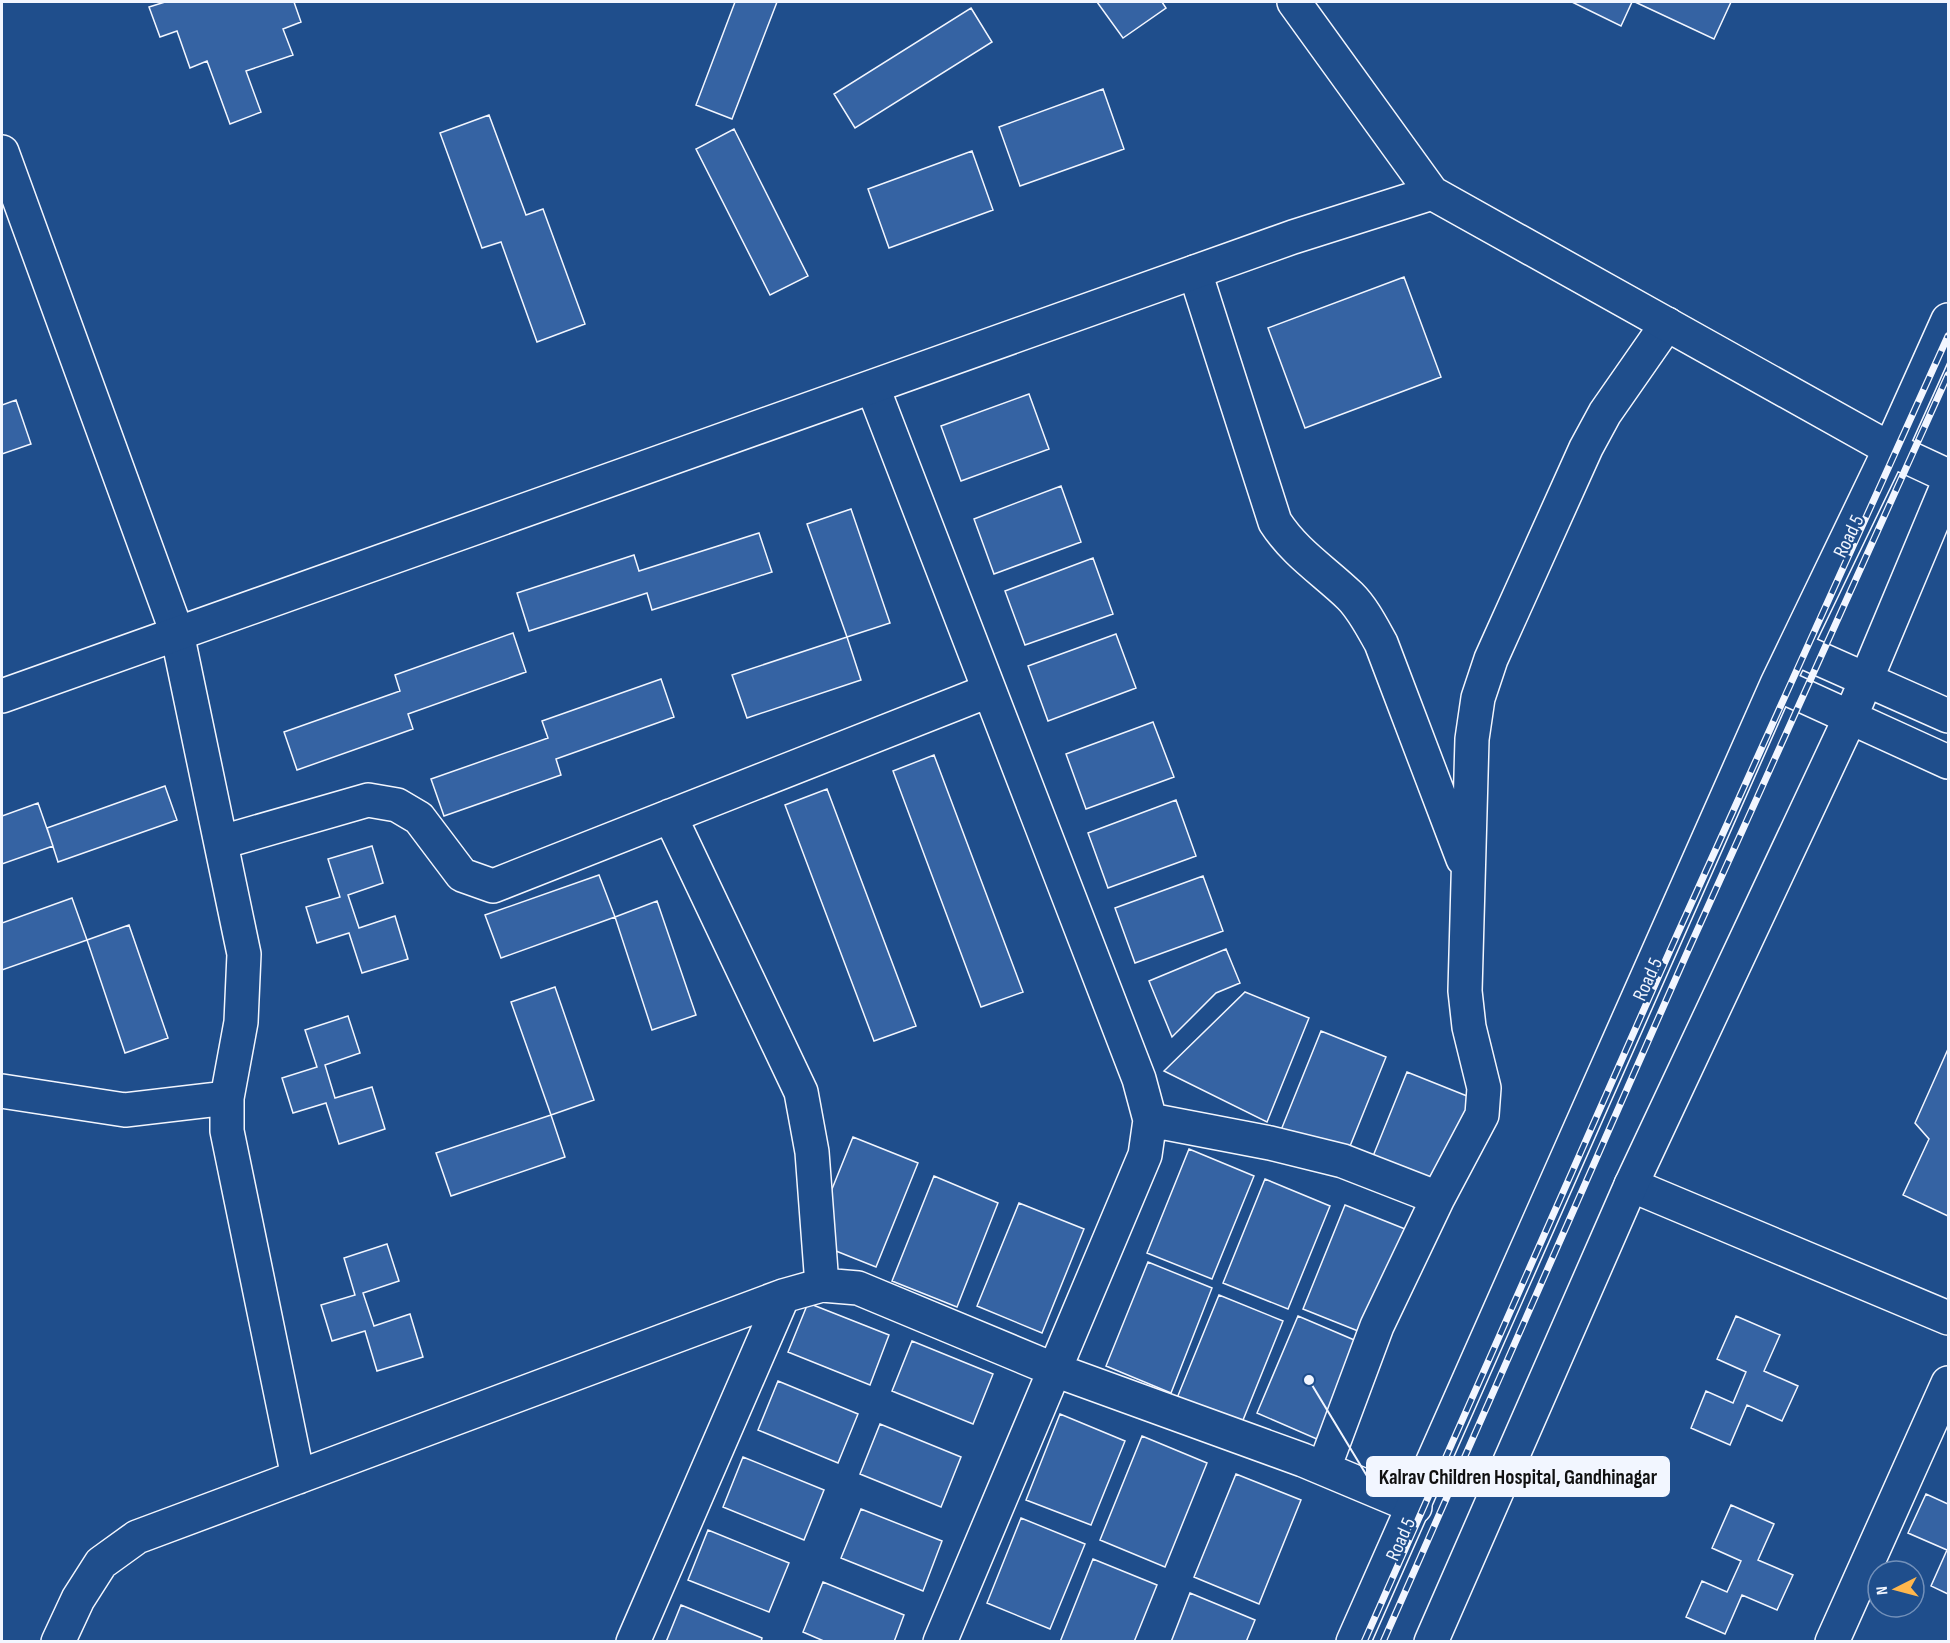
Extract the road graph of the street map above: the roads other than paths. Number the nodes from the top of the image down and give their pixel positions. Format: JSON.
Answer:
{"nodes":[{"id":1,"x":1294,"y":2,"type":"edge"},
{"id":2,"x":2,"y":152,"type":"edge"},
{"id":3,"x":1432,"y":193,"type":"junction"},
{"id":4,"x":1195,"y":272,"type":"junction"},
{"id":5,"x":1948,"y":320,"type":"edge"},
{"id":6,"x":1667,"y":324,"type":"junction"},
{"id":7,"x":873,"y":388,"type":"junction"},
{"id":8,"x":1890,"y":449,"type":"junction"},
{"id":9,"x":1948,"y":476,"type":"edge"},
{"id":10,"x":1948,"y":484,"type":"edge"},
{"id":11,"x":177,"y":633,"type":"junction"},
{"id":12,"x":1795,"y":648,"type":"junction"},
{"id":13,"x":1866,"y":680,"type":"junction"},
{"id":14,"x":1777,"y":684,"type":"junction"},
{"id":15,"x":988,"y":691,"type":"junction"},
{"id":16,"x":2,"y":696,"type":"edge"},
{"id":17,"x":1948,"y":716,"type":"edge"},
{"id":18,"x":1850,"y":718,"type":"junction"},
{"id":19,"x":1948,"y":762,"type":"edge"},
{"id":20,"x":670,"y":816,"type":"junction"},
{"id":21,"x":222,"y":842,"type":"junction"},
{"id":22,"x":1469,"y":874,"type":"junction"},
{"id":23,"x":2,"y":1091,"type":"edge"},
{"id":24,"x":227,"y":1098,"type":"junction"},
{"id":25,"x":1150,"y":1120,"type":"junction"},
{"id":26,"x":1631,"y":1185,"type":"junction"},
{"id":27,"x":1438,"y":1198,"type":"junction"},
{"id":28,"x":822,"y":1285,"type":"junction"},
{"id":29,"x":783,"y":1296,"type":"junction"},
{"id":30,"x":1948,"y":1318,"type":"edge"},
{"id":31,"x":1054,"y":1370,"type":"junction"},
{"id":32,"x":1948,"y":1383,"type":"edge"},
{"id":33,"x":1324,"y":1468,"type":"junction"},
{"id":34,"x":298,"y":1477,"type":"junction"},
{"id":35,"x":1414,"y":1507,"type":"junction"},
{"id":36,"x":58,"y":1641,"type":"edge"},
{"id":37,"x":633,"y":1641,"type":"edge"},
{"id":38,"x":940,"y":1641,"type":"edge"},
{"id":39,"x":1353,"y":1641,"type":"edge"},
{"id":40,"x":1431,"y":1641,"type":"edge"},
{"id":41,"x":1832,"y":1641,"type":"edge"}],
"edges":[{"from":1,"to":3,"type":"street"},
{"from":2,"to":11,"type":"street"},
{"from":3,"to":4,"type":"street"},
{"from":3,"to":6,"type":"street"},
{"from":4,"to":7,"type":"street"},
{"from":4,"to":22,"type":"street"},
{"from":5,"to":8,"type":"street","name":"Road 5"},
{"from":6,"to":8,"type":"street"},
{"from":6,"to":22,"type":"street"},
{"from":7,"to":11,"type":"street"},
{"from":7,"to":15,"type":"street"},
{"from":8,"to":9,"type":"street"},
{"from":8,"to":12,"type":"street","name":"Road 5"},
{"from":10,"to":13,"type":"street"},
{"from":11,"to":16,"type":"street"},
{"from":11,"to":21,"type":"street"},
{"from":12,"to":13,"type":"street"},
{"from":12,"to":14,"type":"street","name":"Road 5"},
{"from":13,"to":17,"type":"street"},
{"from":13,"to":18,"type":"street"},
{"from":14,"to":18,"type":"street"},
{"from":14,"to":35,"type":"street","name":"Road 5"},
{"from":15,"to":20,"type":"street"},
{"from":15,"to":25,"type":"street"},
{"from":18,"to":19,"type":"street"},
{"from":18,"to":26,"type":"street"},
{"from":20,"to":21,"type":"street"},
{"from":20,"to":28,"type":"street"},
{"from":21,"to":24,"type":"street"},
{"from":22,"to":27,"type":"street"},
{"from":23,"to":24,"type":"street"},
{"from":24,"to":34,"type":"street"},
{"from":25,"to":27,"type":"street"},
{"from":25,"to":31,"type":"street"},
{"from":26,"to":30,"type":"street"},
{"from":26,"to":40,"type":"street"},
{"from":27,"to":33,"type":"street"},
{"from":28,"to":29,"type":"street"},
{"from":28,"to":31,"type":"street"},
{"from":29,"to":34,"type":"street"},
{"from":29,"to":37,"type":"street"},
{"from":31,"to":33,"type":"street"},
{"from":31,"to":38,"type":"street"},
{"from":32,"to":41,"type":"street"},
{"from":33,"to":35,"type":"street"},
{"from":34,"to":36,"type":"street"},
{"from":35,"to":39,"type":"street","name":"Road 5"}]}
